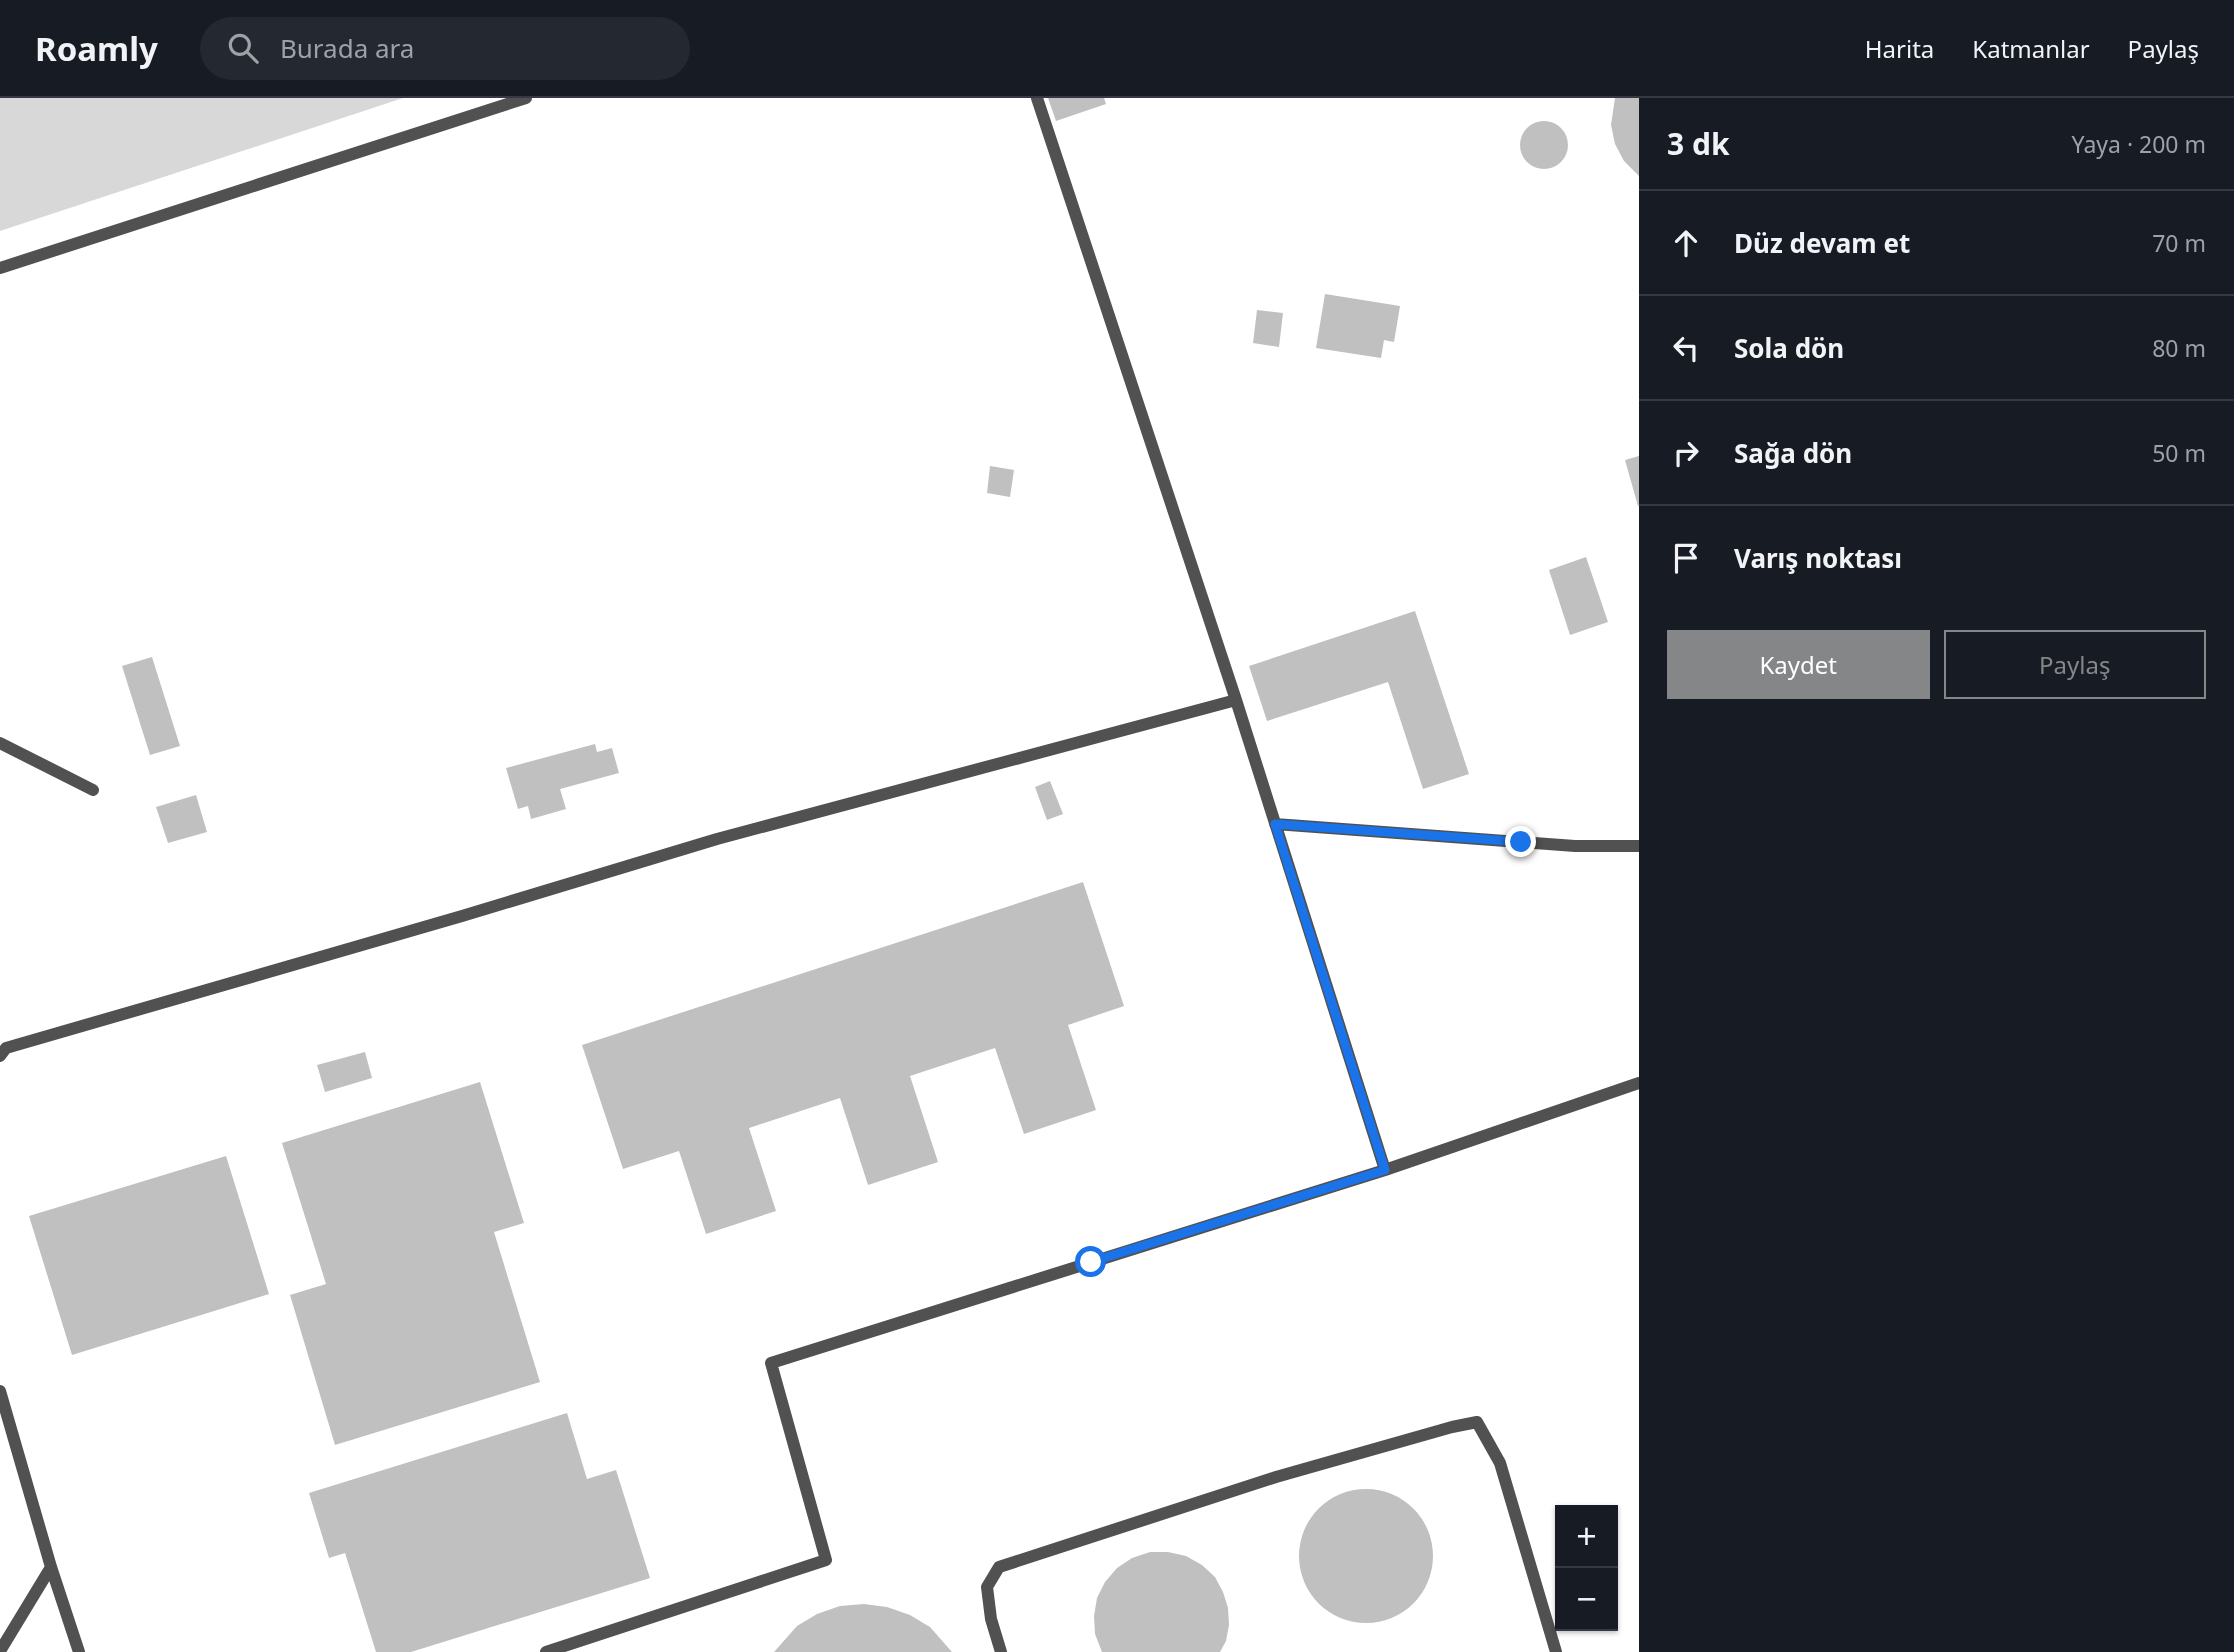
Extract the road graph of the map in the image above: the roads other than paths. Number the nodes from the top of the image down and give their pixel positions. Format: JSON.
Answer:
{"nodes":[{"id":1,"x":526,"y":98,"type":"edge"},
{"id":2,"x":1037,"y":98,"type":"edge"},
{"id":3,"x":0,"y":268,"type":"edge"},
{"id":4,"x":1236,"y":700,"type":"junction"},
{"id":5,"x":0,"y":743,"type":"edge"},
{"id":6,"x":93,"y":790,"type":"dead end"},
{"id":7,"x":1275,"y":824,"type":"junction"},
{"id":8,"x":1639,"y":846,"type":"edge"},
{"id":9,"x":0,"y":1056,"type":"edge"},
{"id":10,"x":1639,"y":1083,"type":"edge"},
{"id":11,"x":1385,"y":1170,"type":"junction"},
{"id":12,"x":0,"y":1391,"type":"edge"},
{"id":13,"x":51,"y":1567,"type":"junction"},
{"id":14,"x":0,"y":1651,"type":"edge"},
{"id":15,"x":79,"y":1652,"type":"edge"},
{"id":16,"x":546,"y":1652,"type":"edge"},
{"id":17,"x":1001,"y":1652,"type":"edge"},
{"id":18,"x":1556,"y":1652,"type":"edge"}],
"edges":[{"from":1,"to":3,"type":"lane"},
{"from":2,"to":4,"type":"lane"},
{"from":4,"to":7,"type":"lane"},
{"from":4,"to":9,"type":"lane"},
{"from":5,"to":6,"type":"lane"},
{"from":7,"to":8,"type":"lane"},
{"from":7,"to":11,"type":"lane"},
{"from":10,"to":11,"type":"lane"},
{"from":11,"to":16,"type":"lane"},
{"from":12,"to":13,"type":"lane"},
{"from":13,"to":14,"type":"lane"},
{"from":13,"to":15,"type":"lane"},
{"from":17,"to":18,"type":"lane"}]}
